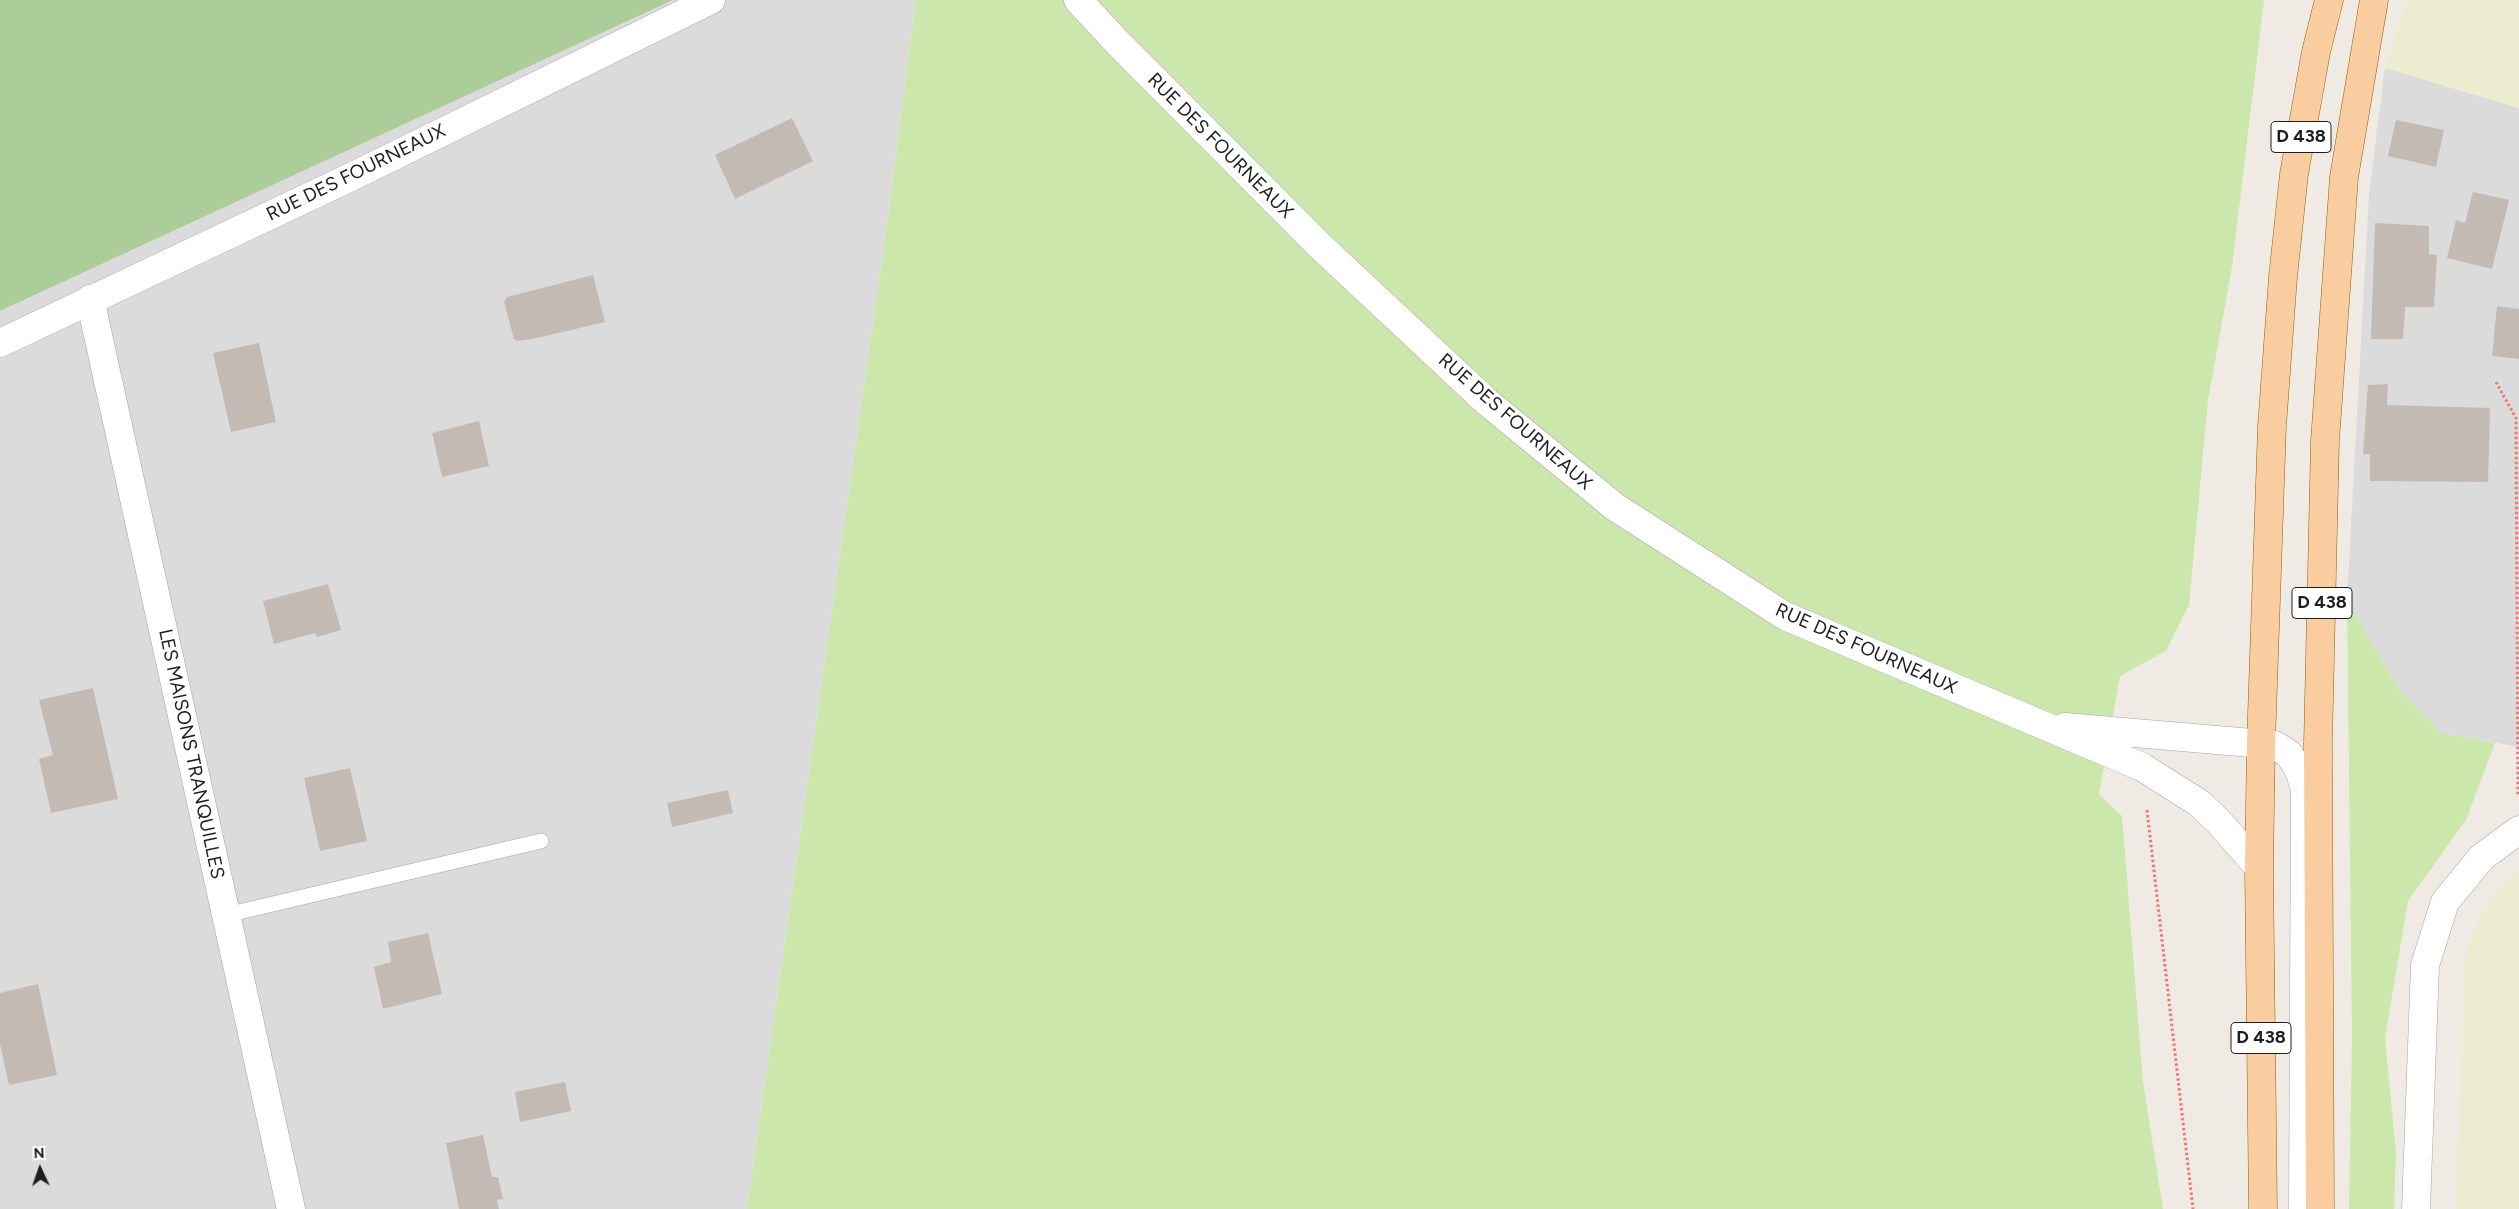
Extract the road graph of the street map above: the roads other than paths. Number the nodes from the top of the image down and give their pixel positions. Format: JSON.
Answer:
{"nodes":[{"id":1,"x":711,"y":0,"type":"edge"},
{"id":2,"x":1078,"y":0,"type":"edge"},
{"id":3,"x":2328,"y":0,"type":"edge"},
{"id":4,"x":2374,"y":0,"type":"edge"},
{"id":5,"x":90,"y":299,"type":"junction"},
{"id":6,"x":0,"y":342,"type":"edge"},
{"id":7,"x":2038,"y":725,"type":"junction"},
{"id":8,"x":2261,"y":743,"type":"junction"},
{"id":9,"x":2519,"y":830,"type":"edge"},
{"id":10,"x":541,"y":841,"type":"dead end"},
{"id":11,"x":2259,"y":868,"type":"junction"},
{"id":12,"x":226,"y":915,"type":"junction"},
{"id":13,"x":291,"y":1209,"type":"edge"},
{"id":14,"x":2263,"y":1209,"type":"edge"},
{"id":15,"x":2303,"y":1209,"type":"edge"},
{"id":16,"x":2320,"y":1209,"type":"edge"},
{"id":17,"x":2416,"y":1209,"type":"edge"}],
"edges":[{"from":1,"to":5,"type":"street","name":"RUE DES FOURNEAUX"},
{"from":2,"to":7,"type":"street","name":"RUE DES FOURNEAUX"},
{"from":3,"to":8,"type":"main road","number":"D 438"},
{"from":4,"to":16,"type":"main road","number":"D 438"},
{"from":5,"to":6,"type":"street","name":"RUE DES FOURNEAUX"},
{"from":5,"to":12,"type":"street","name":"LES MAISONS TRANQUILLES"},
{"from":7,"to":8,"type":"street"},
{"from":7,"to":11,"type":"street","name":"RUE DES FOURNEAUX"},
{"from":8,"to":11,"type":"main road","number":"D 438"},
{"from":8,"to":15,"type":"street"},
{"from":9,"to":17,"type":"street"},
{"from":10,"to":12,"type":"lane"},
{"from":11,"to":14,"type":"main road","number":"D 438"},
{"from":12,"to":13,"type":"street","name":"LES MAISONS TRANQUILLES"}]}
